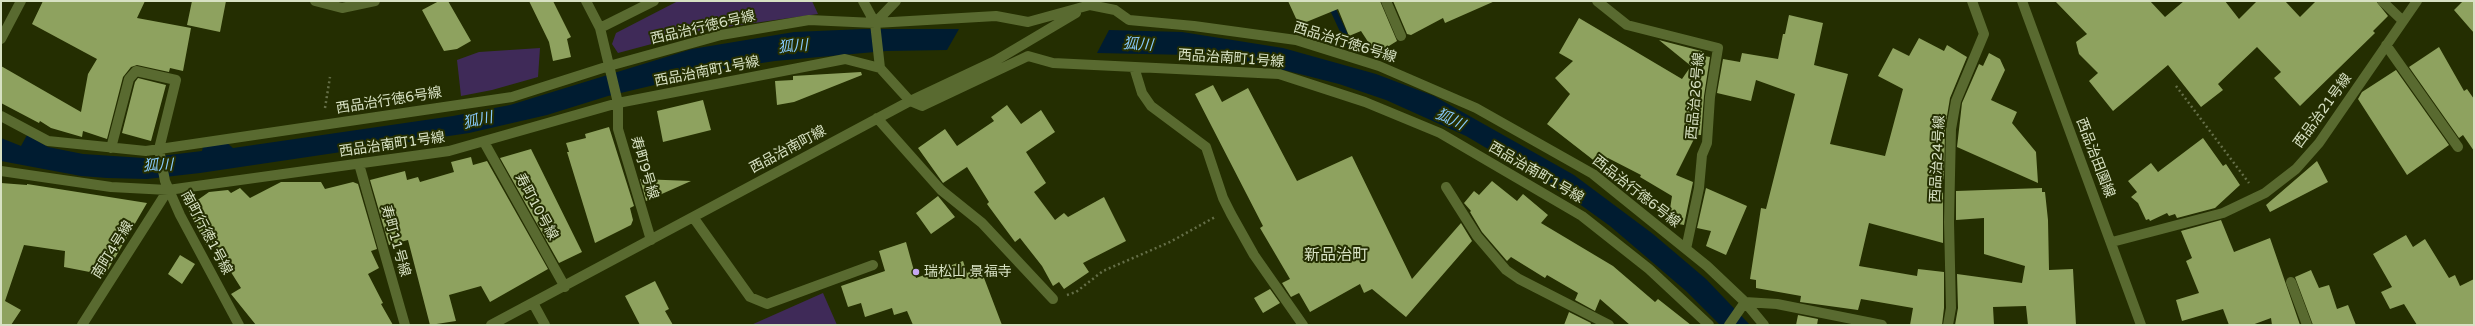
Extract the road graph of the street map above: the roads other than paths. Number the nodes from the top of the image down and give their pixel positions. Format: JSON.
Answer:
{"nodes":[{"id":1,"x":21,"y":1,"type":"edge"},
{"id":2,"x":316,"y":1,"type":"edge"},
{"id":3,"x":375,"y":1,"type":"edge"},
{"id":4,"x":586,"y":1,"type":"edge"},
{"id":5,"x":654,"y":1,"type":"edge"},
{"id":6,"x":863,"y":1,"type":"edge"},
{"id":7,"x":896,"y":1,"type":"edge"},
{"id":8,"x":1386,"y":1,"type":"edge"},
{"id":9,"x":1597,"y":1,"type":"edge"},
{"id":10,"x":1972,"y":1,"type":"edge"},
{"id":11,"x":2022,"y":1,"type":"edge"},
{"id":12,"x":2382,"y":1,"type":"edge"},
{"id":13,"x":2417,"y":1,"type":"edge"},
{"id":14,"x":1093,"y":2,"type":"edge"},
{"id":15,"x":2403,"y":21,"type":"junction"},
{"id":16,"x":876,"y":26,"type":"junction"},
{"id":17,"x":600,"y":28,"type":"junction"},
{"id":18,"x":1401,"y":36,"type":"dead end"},
{"id":19,"x":1,"y":39,"type":"edge"},
{"id":20,"x":2386,"y":45,"type":"junction"},
{"id":21,"x":609,"y":66,"type":"junction"},
{"id":22,"x":1134,"y":67,"type":"junction"},
{"id":23,"x":880,"y":68,"type":"junction"},
{"id":24,"x":910,"y":100,"type":"junction"},
{"id":25,"x":618,"y":103,"type":"junction"},
{"id":26,"x":1,"y":116,"type":"edge"},
{"id":27,"x":877,"y":118,"type":"junction"},
{"id":28,"x":484,"y":142,"type":"junction"},
{"id":29,"x":2458,"y":147,"type":"dead end"},
{"id":30,"x":111,"y":148,"type":"junction"},
{"id":31,"x":159,"y":149,"type":"junction"},
{"id":32,"x":359,"y":164,"type":"junction"},
{"id":33,"x":1,"y":171,"type":"edge"},
{"id":34,"x":1446,"y":187,"type":"dead end"},
{"id":35,"x":168,"y":190,"type":"junction"},
{"id":36,"x":693,"y":217,"type":"junction"},
{"id":37,"x":651,"y":240,"type":"junction"},
{"id":38,"x":2112,"y":242,"type":"junction"},
{"id":39,"x":1686,"y":249,"type":"junction"},
{"id":40,"x":873,"y":265,"type":"dead end"},
{"id":41,"x":2291,"y":282,"type":"dead end"},
{"id":42,"x":565,"y":287,"type":"junction"},
{"id":43,"x":1053,"y":299,"type":"road end"},
{"id":44,"x":533,"y":303,"type":"junction"},
{"id":45,"x":1743,"y":306,"type":"junction"},
{"id":46,"x":82,"y":325,"type":"edge"},
{"id":47,"x":240,"y":325,"type":"edge"},
{"id":48,"x":405,"y":325,"type":"edge"},
{"id":49,"x":491,"y":325,"type":"edge"},
{"id":50,"x":545,"y":325,"type":"edge"},
{"id":51,"x":1303,"y":325,"type":"edge"},
{"id":52,"x":1609,"y":325,"type":"edge"},
{"id":53,"x":1709,"y":325,"type":"edge"},
{"id":54,"x":1729,"y":325,"type":"edge"},
{"id":55,"x":1764,"y":325,"type":"edge"},
{"id":56,"x":1882,"y":325,"type":"edge"},
{"id":57,"x":1948,"y":325,"type":"edge"},
{"id":58,"x":2141,"y":325,"type":"edge"},
{"id":59,"x":2307,"y":325,"type":"edge"}],
"edges":[{"from":1,"to":19,"type":"street"},
{"from":2,"to":3,"type":"street"},
{"from":4,"to":17,"type":"street","name":"寿町9号線"},
{"from":5,"to":17,"type":"street"},
{"from":6,"to":16,"type":"street"},
{"from":7,"to":16,"type":"street"},
{"from":8,"to":18,"type":"street"},
{"from":9,"to":39,"type":"street","name":"西品治26号線"},
{"from":10,"to":57,"type":"street","name":"西品治24号線"},
{"from":11,"to":38,"type":"street","name":"西品治田園線"},
{"from":12,"to":15,"type":"street"},
{"from":13,"to":15,"type":"street","name":"西品治21号線"},
{"from":14,"to":16,"type":"street","name":"西品治行徳6号線"},
{"from":14,"to":24,"type":"street","name":"西品治南町線"},
{"from":14,"to":39,"type":"street","name":"西品治行徳6号線"},
{"from":15,"to":20,"type":"street","name":"西品治21号線"},
{"from":16,"to":21,"type":"street","name":"西品治行徳6号線"},
{"from":16,"to":23,"type":"street"},
{"from":17,"to":21,"type":"street","name":"寿町9号線"},
{"from":20,"to":29,"type":"street"},
{"from":20,"to":38,"type":"street","name":"西品治21号線"},
{"from":21,"to":25,"type":"street","name":"寿町9号線"},
{"from":21,"to":31,"type":"street","name":"西品治行徳6号線"},
{"from":22,"to":24,"type":"street","name":"西品治南町1号線"},
{"from":22,"to":51,"type":"street"},
{"from":22,"to":53,"type":"street","name":"西品治南町1号線"},
{"from":23,"to":24,"type":"street"},
{"from":23,"to":25,"type":"street","name":"西品治南町1号線"},
{"from":24,"to":27,"type":"street","name":"西品治南町線"},
{"from":25,"to":28,"type":"street","name":"西品治南町1号線"},
{"from":25,"to":37,"type":"street","name":"寿町9号線"},
{"from":26,"to":30,"type":"street","name":"西品治行徳6号線"},
{"from":27,"to":36,"type":"street","name":"西品治南町線"},
{"from":27,"to":43,"type":"street"},
{"from":28,"to":32,"type":"street","name":"西品治南町1号線"},
{"from":28,"to":42,"type":"street","name":"寿町10号線"},
{"from":30,"to":31,"type":"street","name":"西品治行徳6号線"},
{"from":30,"to":31,"type":"street"},
{"from":31,"to":35,"type":"street","name":"南町行徳1号線"},
{"from":32,"to":35,"type":"street","name":"西品治南町1号線"},
{"from":32,"to":48,"type":"street","name":"寿町11号線"},
{"from":33,"to":35,"type":"street","name":"西品治南町1号線"},
{"from":34,"to":52,"type":"street"},
{"from":35,"to":46,"type":"street","name":"南町4号線"},
{"from":35,"to":47,"type":"street","name":"南町行徳1号線"},
{"from":36,"to":37,"type":"street","name":"西品治南町線"},
{"from":36,"to":40,"type":"street"},
{"from":37,"to":42,"type":"street","name":"西品治南町線"},
{"from":38,"to":58,"type":"street","name":"西品治田園線"},
{"from":39,"to":45,"type":"street","name":"西品治行徳6号線"},
{"from":41,"to":59,"type":"street"},
{"from":42,"to":44,"type":"street","name":"西品治南町線"},
{"from":44,"to":49,"type":"street","name":"西品治南町線"},
{"from":44,"to":50,"type":"street"},
{"from":45,"to":54,"type":"street"},
{"from":45,"to":55,"type":"street","name":"西品治行徳6号線"},
{"from":45,"to":56,"type":"street"}]}
